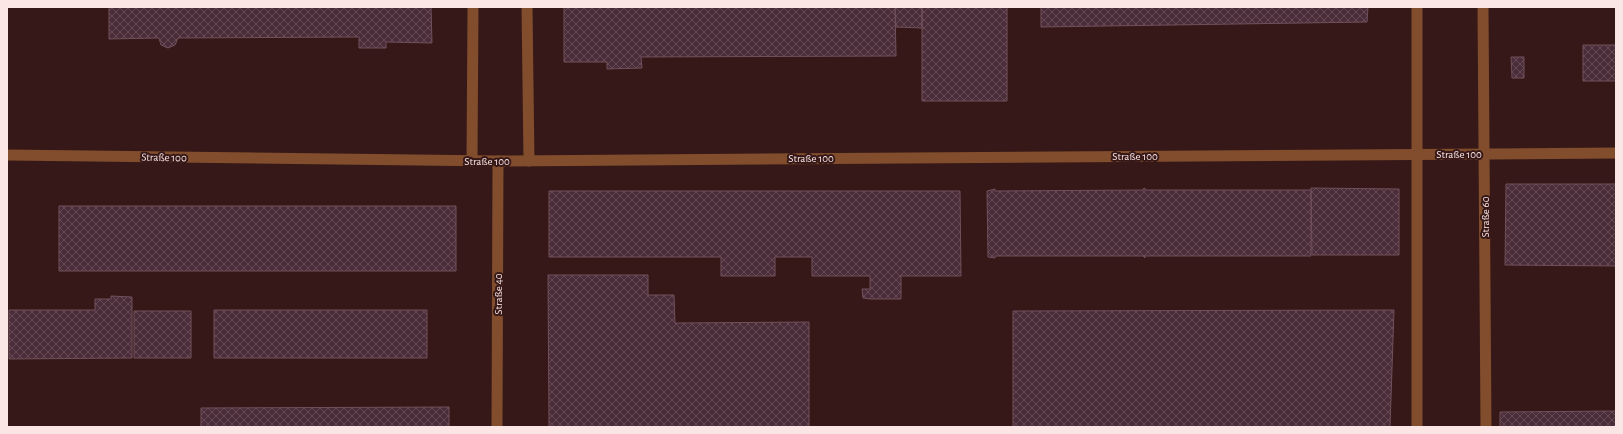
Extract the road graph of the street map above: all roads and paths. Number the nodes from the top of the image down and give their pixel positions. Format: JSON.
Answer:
{"nodes":[{"id":1,"x":473,"y":7,"type":"edge"},
{"id":2,"x":527,"y":7,"type":"edge"},
{"id":3,"x":1417,"y":7,"type":"edge"},
{"id":4,"x":1483,"y":7,"type":"edge"},
{"id":5,"x":1616,"y":153,"type":"edge"},
{"id":6,"x":1417,"y":154,"type":"junction"},
{"id":7,"x":1484,"y":154,"type":"junction"},
{"id":8,"x":7,"y":155,"type":"edge"},
{"id":9,"x":472,"y":161,"type":"junction"},
{"id":10,"x":498,"y":161,"type":"junction"},
{"id":11,"x":529,"y":161,"type":"junction"},
{"id":12,"x":497,"y":427,"type":"edge"},
{"id":13,"x":1417,"y":427,"type":"edge"},
{"id":14,"x":1486,"y":427,"type":"edge"}],
"edges":[{"from":1,"to":9,"type":"street"},
{"from":2,"to":11,"type":"street"},
{"from":3,"to":6,"type":"street"},
{"from":4,"to":7,"type":"street","name":"Straße 60"},
{"from":5,"to":7,"type":"street","name":"Straße 100"},
{"from":6,"to":7,"type":"street","name":"Straße 100"},
{"from":6,"to":11,"type":"street","name":"Straße 100"},
{"from":6,"to":13,"type":"street"},
{"from":7,"to":14,"type":"street","name":"Straße 60"},
{"from":8,"to":9,"type":"street","name":"Straße 100"},
{"from":9,"to":10,"type":"street","name":"Straße 100"},
{"from":10,"to":11,"type":"street","name":"Straße 100"},
{"from":10,"to":12,"type":"street","name":"Straße 40"}]}
